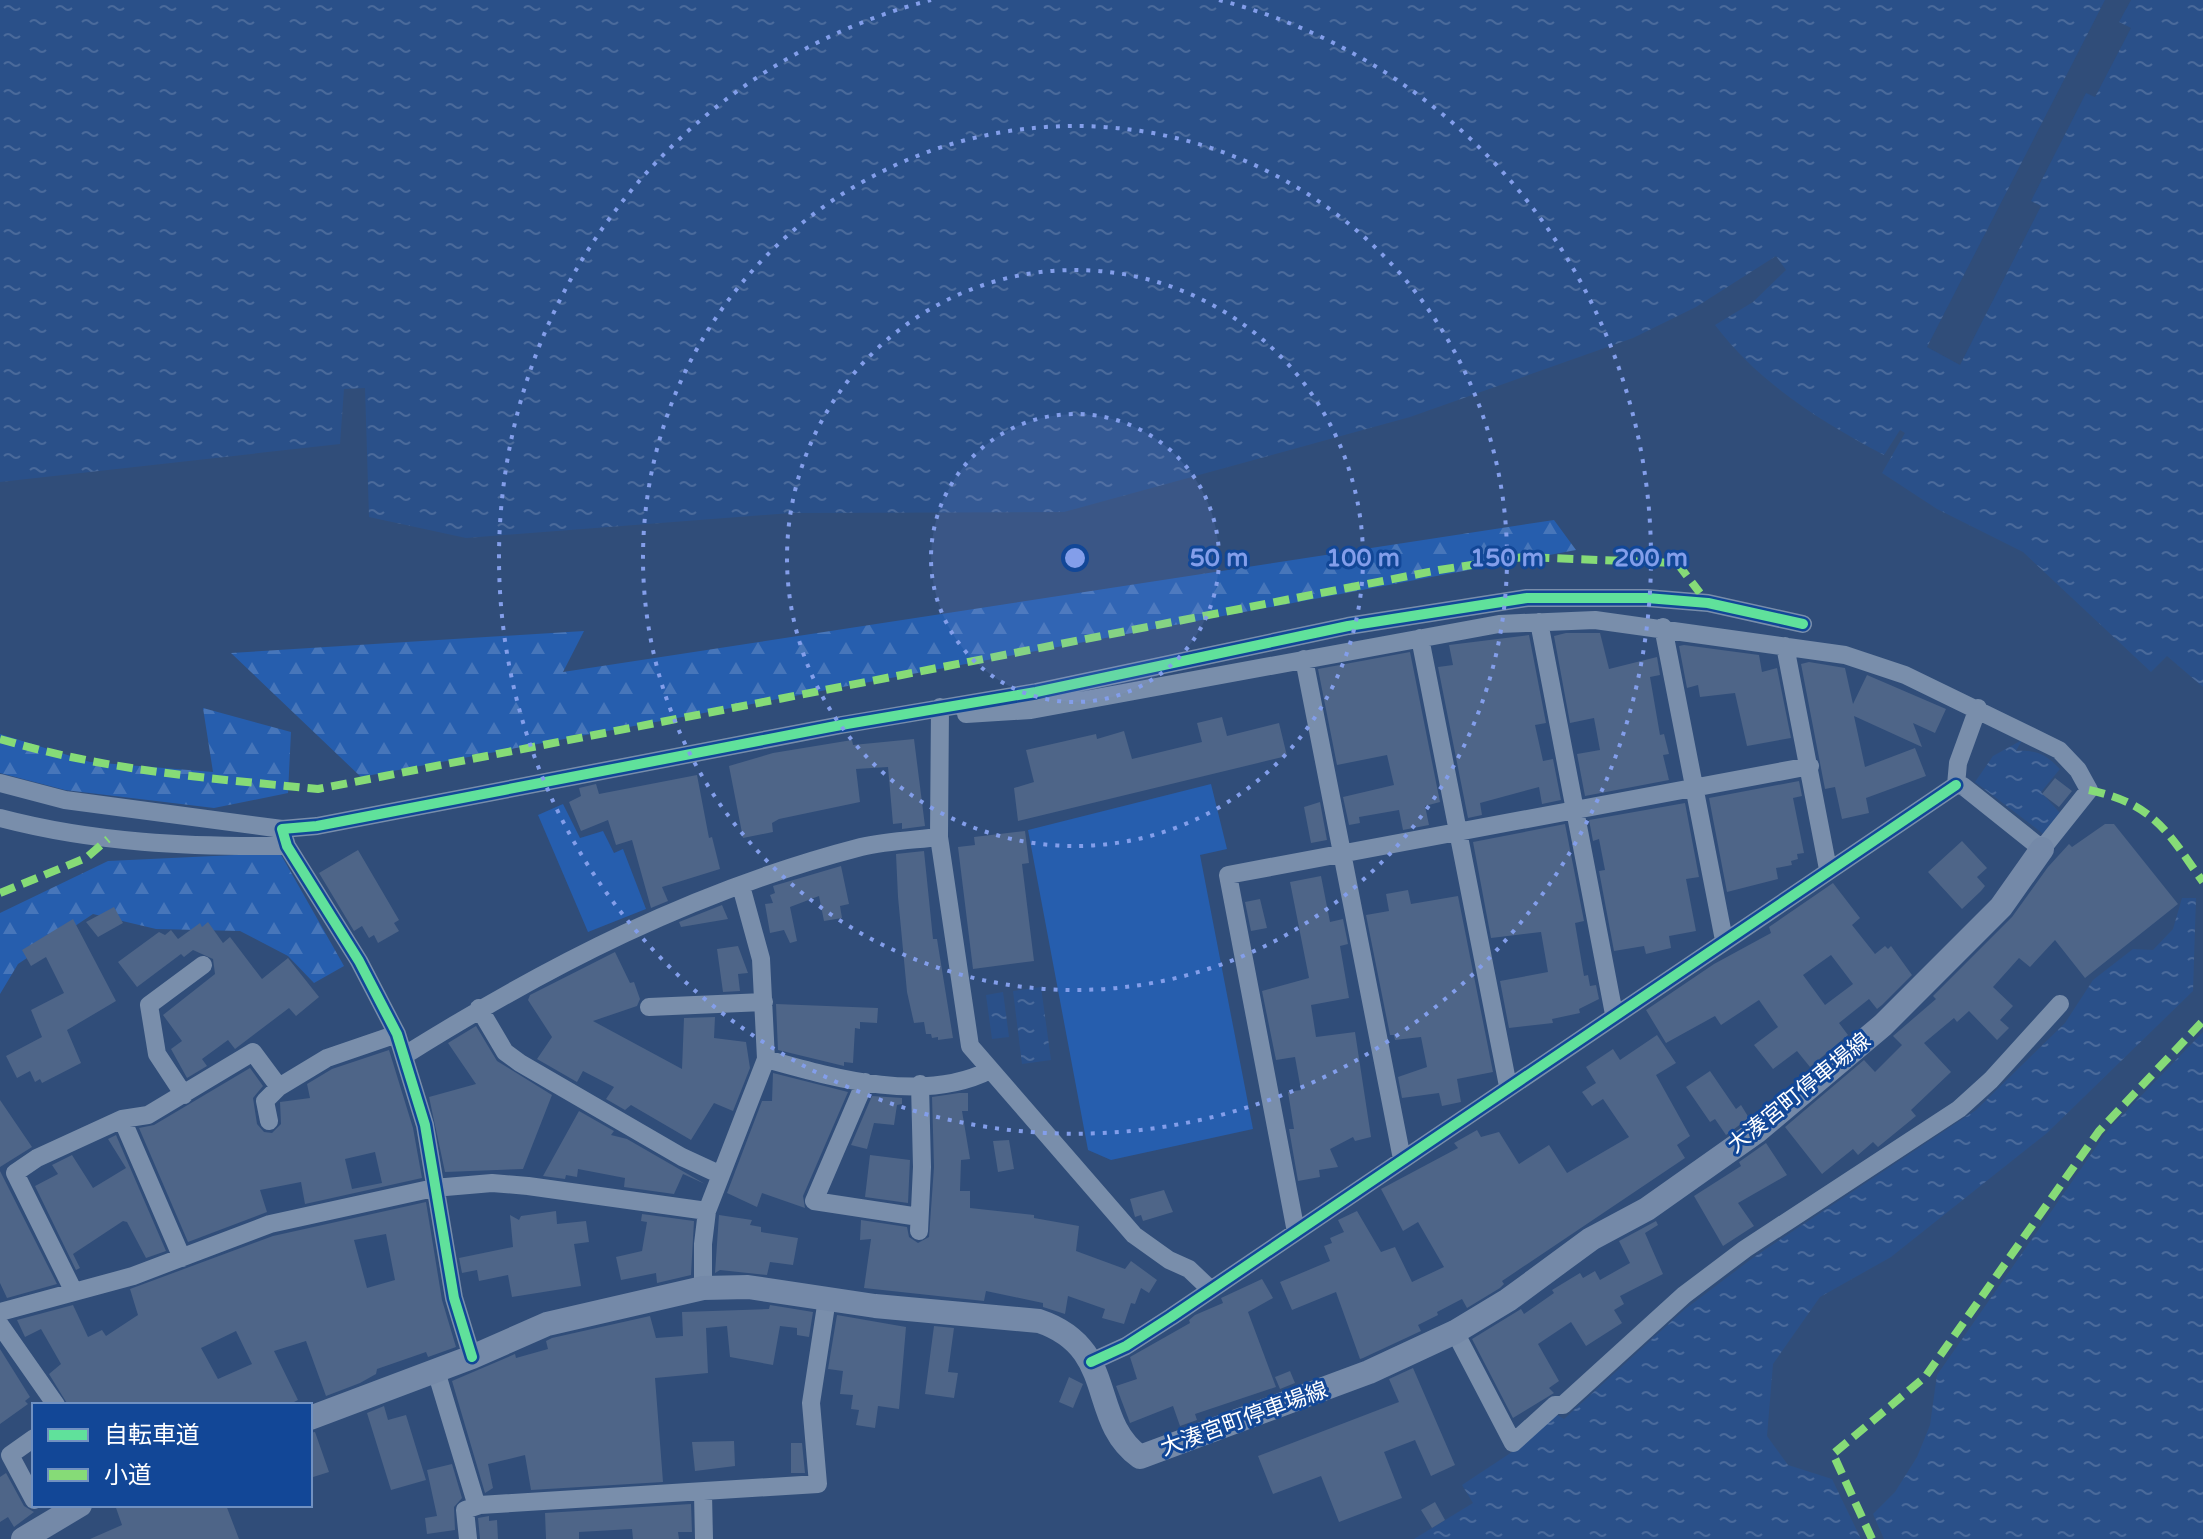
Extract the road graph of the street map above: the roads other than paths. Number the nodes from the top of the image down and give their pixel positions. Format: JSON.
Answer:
{"nodes":[{"id":1,"x":1539,"y":622,"type":"junction"},
{"id":2,"x":1803,"y":624,"type":"dead end"},
{"id":3,"x":1663,"y":627,"type":"junction"},
{"id":4,"x":1420,"y":638,"type":"junction"},
{"id":5,"x":1785,"y":646,"type":"junction"},
{"id":6,"x":1304,"y":659,"type":"junction"},
{"id":7,"x":1978,"y":708,"type":"junction"},
{"id":8,"x":940,"y":711,"type":"junction"},
{"id":9,"x":1810,"y":766,"type":"junction"},
{"id":10,"x":0,"y":783,"type":"edge"},
{"id":11,"x":1956,"y":785,"type":"junction"},
{"id":12,"x":1694,"y":787,"type":"junction"},
{"id":13,"x":1577,"y":810,"type":"junction"},
{"id":14,"x":0,"y":818,"type":"edge"},
{"id":15,"x":1460,"y":833,"type":"junction"},
{"id":16,"x":285,"y":837,"type":"junction"},
{"id":17,"x":939,"y":837,"type":"junction"},
{"id":18,"x":2042,"y":849,"type":"junction"},
{"id":19,"x":1344,"y":855,"type":"junction"},
{"id":20,"x":1828,"y":869,"type":"junction"},
{"id":21,"x":741,"y":886,"type":"junction"},
{"id":22,"x":1724,"y":940,"type":"junction"},
{"id":23,"x":203,"y":965,"type":"dead end"},
{"id":24,"x":764,"y":1002,"type":"junction"},
{"id":25,"x":2060,"y":1004,"type":"dead end"},
{"id":26,"x":649,"y":1007,"type":"dead end"},
{"id":27,"x":479,"y":1008,"type":"junction"},
{"id":28,"x":1614,"y":1014,"type":"junction"},
{"id":29,"x":397,"y":1034,"type":"junction"},
{"id":30,"x":405,"y":1055,"type":"junction"},
{"id":31,"x":766,"y":1059,"type":"junction"},
{"id":32,"x":990,"y":1070,"type":"junction"},
{"id":33,"x":865,"y":1082,"type":"junction"},
{"id":34,"x":920,"y":1084,"type":"junction"},
{"id":35,"x":1508,"y":1086,"type":"junction"},
{"id":36,"x":279,"y":1087,"type":"junction"},
{"id":37,"x":184,"y":1095,"type":"junction"},
{"id":38,"x":122,"y":1119,"type":"junction"},
{"id":39,"x":269,"y":1121,"type":"dead end"},
{"id":40,"x":1402,"y":1159,"type":"junction"},
{"id":41,"x":721,"y":1175,"type":"junction"},
{"id":42,"x":434,"y":1188,"type":"junction"},
{"id":43,"x":707,"y":1211,"type":"junction"},
{"id":44,"x":1296,"y":1232,"type":"junction"},
{"id":45,"x":182,"y":1258,"type":"junction"},
{"id":46,"x":703,"y":1288,"type":"junction"},
{"id":47,"x":1210,"y":1289,"type":"junction"},
{"id":48,"x":74,"y":1292,"type":"junction"},
{"id":49,"x":827,"y":1299,"type":"junction"},
{"id":50,"x":1,"y":1314,"type":"edge"},
{"id":51,"x":1455,"y":1332,"type":"junction"},
{"id":52,"x":472,"y":1357,"type":"junction"},
{"id":53,"x":1091,"y":1362,"type":"junction"},
{"id":54,"x":436,"y":1371,"type":"junction"},
{"id":55,"x":55,"y":1403,"type":"edge"},
{"id":56,"x":312,"y":1417,"type":"edge"},
{"id":57,"x":32,"y":1439,"type":"edge"},
{"id":58,"x":703,"y":1494,"type":"junction"},
{"id":59,"x":32,"y":1496,"type":"edge"},
{"id":60,"x":480,"y":1505,"type":"junction"},
{"id":61,"x":72,"y":1507,"type":"edge"},
{"id":62,"x":42,"y":1515,"type":"edge"},
{"id":63,"x":23,"y":1539,"type":"edge"},
{"id":64,"x":468,"y":1539,"type":"edge"},
{"id":65,"x":704,"y":1539,"type":"edge"}],
"edges":[{"from":1,"to":3,"type":"street"},
{"from":1,"to":4,"type":"street"},
{"from":1,"to":13,"type":"street"},
{"from":2,"to":8,"type":"street"},
{"from":3,"to":5,"type":"street"},
{"from":3,"to":12,"type":"street"},
{"from":4,"to":6,"type":"street"},
{"from":4,"to":15,"type":"street"},
{"from":5,"to":7,"type":"street"},
{"from":5,"to":9,"type":"street"},
{"from":6,"to":8,"type":"street"},
{"from":6,"to":19,"type":"street"},
{"from":7,"to":11,"type":"street"},
{"from":7,"to":18,"type":"street"},
{"from":8,"to":16,"type":"street"},
{"from":8,"to":17,"type":"street"},
{"from":9,"to":12,"type":"street"},
{"from":9,"to":20,"type":"street"},
{"from":10,"to":16,"type":"street"},
{"from":11,"to":18,"type":"street"},
{"from":11,"to":20,"type":"street"},
{"from":12,"to":13,"type":"street"},
{"from":12,"to":22,"type":"street"},
{"from":13,"to":15,"type":"street"},
{"from":13,"to":28,"type":"street"},
{"from":14,"to":16,"type":"street"},
{"from":15,"to":19,"type":"street"},
{"from":15,"to":35,"type":"street"},
{"from":16,"to":29,"type":"street"},
{"from":17,"to":21,"type":"street"},
{"from":17,"to":32,"type":"street"},
{"from":18,"to":51,"type":"main road","name":"大湊宮町停車場線"},
{"from":19,"to":40,"type":"street"},
{"from":19,"to":44,"type":"street"},
{"from":20,"to":22,"type":"street"},
{"from":21,"to":24,"type":"street"},
{"from":21,"to":27,"type":"street"},
{"from":22,"to":28,"type":"street"},
{"from":23,"to":37,"type":"street"},
{"from":24,"to":26,"type":"street"},
{"from":24,"to":31,"type":"street"},
{"from":25,"to":51,"type":"street"},
{"from":27,"to":30,"type":"street"},
{"from":27,"to":41,"type":"street"},
{"from":28,"to":35,"type":"street"},
{"from":29,"to":30,"type":"street"},
{"from":29,"to":36,"type":"street"},
{"from":30,"to":42,"type":"street"},
{"from":31,"to":33,"type":"street"},
{"from":31,"to":41,"type":"street"},
{"from":32,"to":34,"type":"street"},
{"from":32,"to":47,"type":"street"},
{"from":33,"to":34,"type":"street"},
{"from":33,"to":34,"type":"street"},
{"from":35,"to":40,"type":"street"},
{"from":36,"to":37,"type":"street"},
{"from":36,"to":39,"type":"street"},
{"from":37,"to":38,"type":"street"},
{"from":38,"to":45,"type":"street"},
{"from":38,"to":48,"type":"street"},
{"from":40,"to":44,"type":"street"},
{"from":41,"to":43,"type":"street"},
{"from":42,"to":43,"type":"street"},
{"from":42,"to":45,"type":"street"},
{"from":42,"to":52,"type":"street"},
{"from":43,"to":46,"type":"street"},
{"from":44,"to":47,"type":"street"},
{"from":45,"to":48,"type":"street"},
{"from":46,"to":49,"type":"main road","name":"大湊宮町停車場線"},
{"from":46,"to":52,"type":"main road","name":"大湊宮町停車場線"},
{"from":47,"to":53,"type":"street"},
{"from":48,"to":50,"type":"street"},
{"from":49,"to":53,"type":"main road","name":"大湊宮町停車場線"},
{"from":49,"to":58,"type":"street"},
{"from":50,"to":55,"type":"street"},
{"from":51,"to":53,"type":"main road","name":"大湊宮町停車場線"},
{"from":52,"to":54,"type":"main road","name":"大湊宮町停車場線"},
{"from":54,"to":56,"type":"main road","name":"大湊宮町停車場線"},
{"from":54,"to":60,"type":"street"},
{"from":57,"to":59,"type":"street"},
{"from":58,"to":60,"type":"street"},
{"from":58,"to":65,"type":"street"},
{"from":60,"to":64,"type":"street"},
{"from":61,"to":62,"type":"main road"},
{"from":62,"to":63,"type":"main road"}]}
